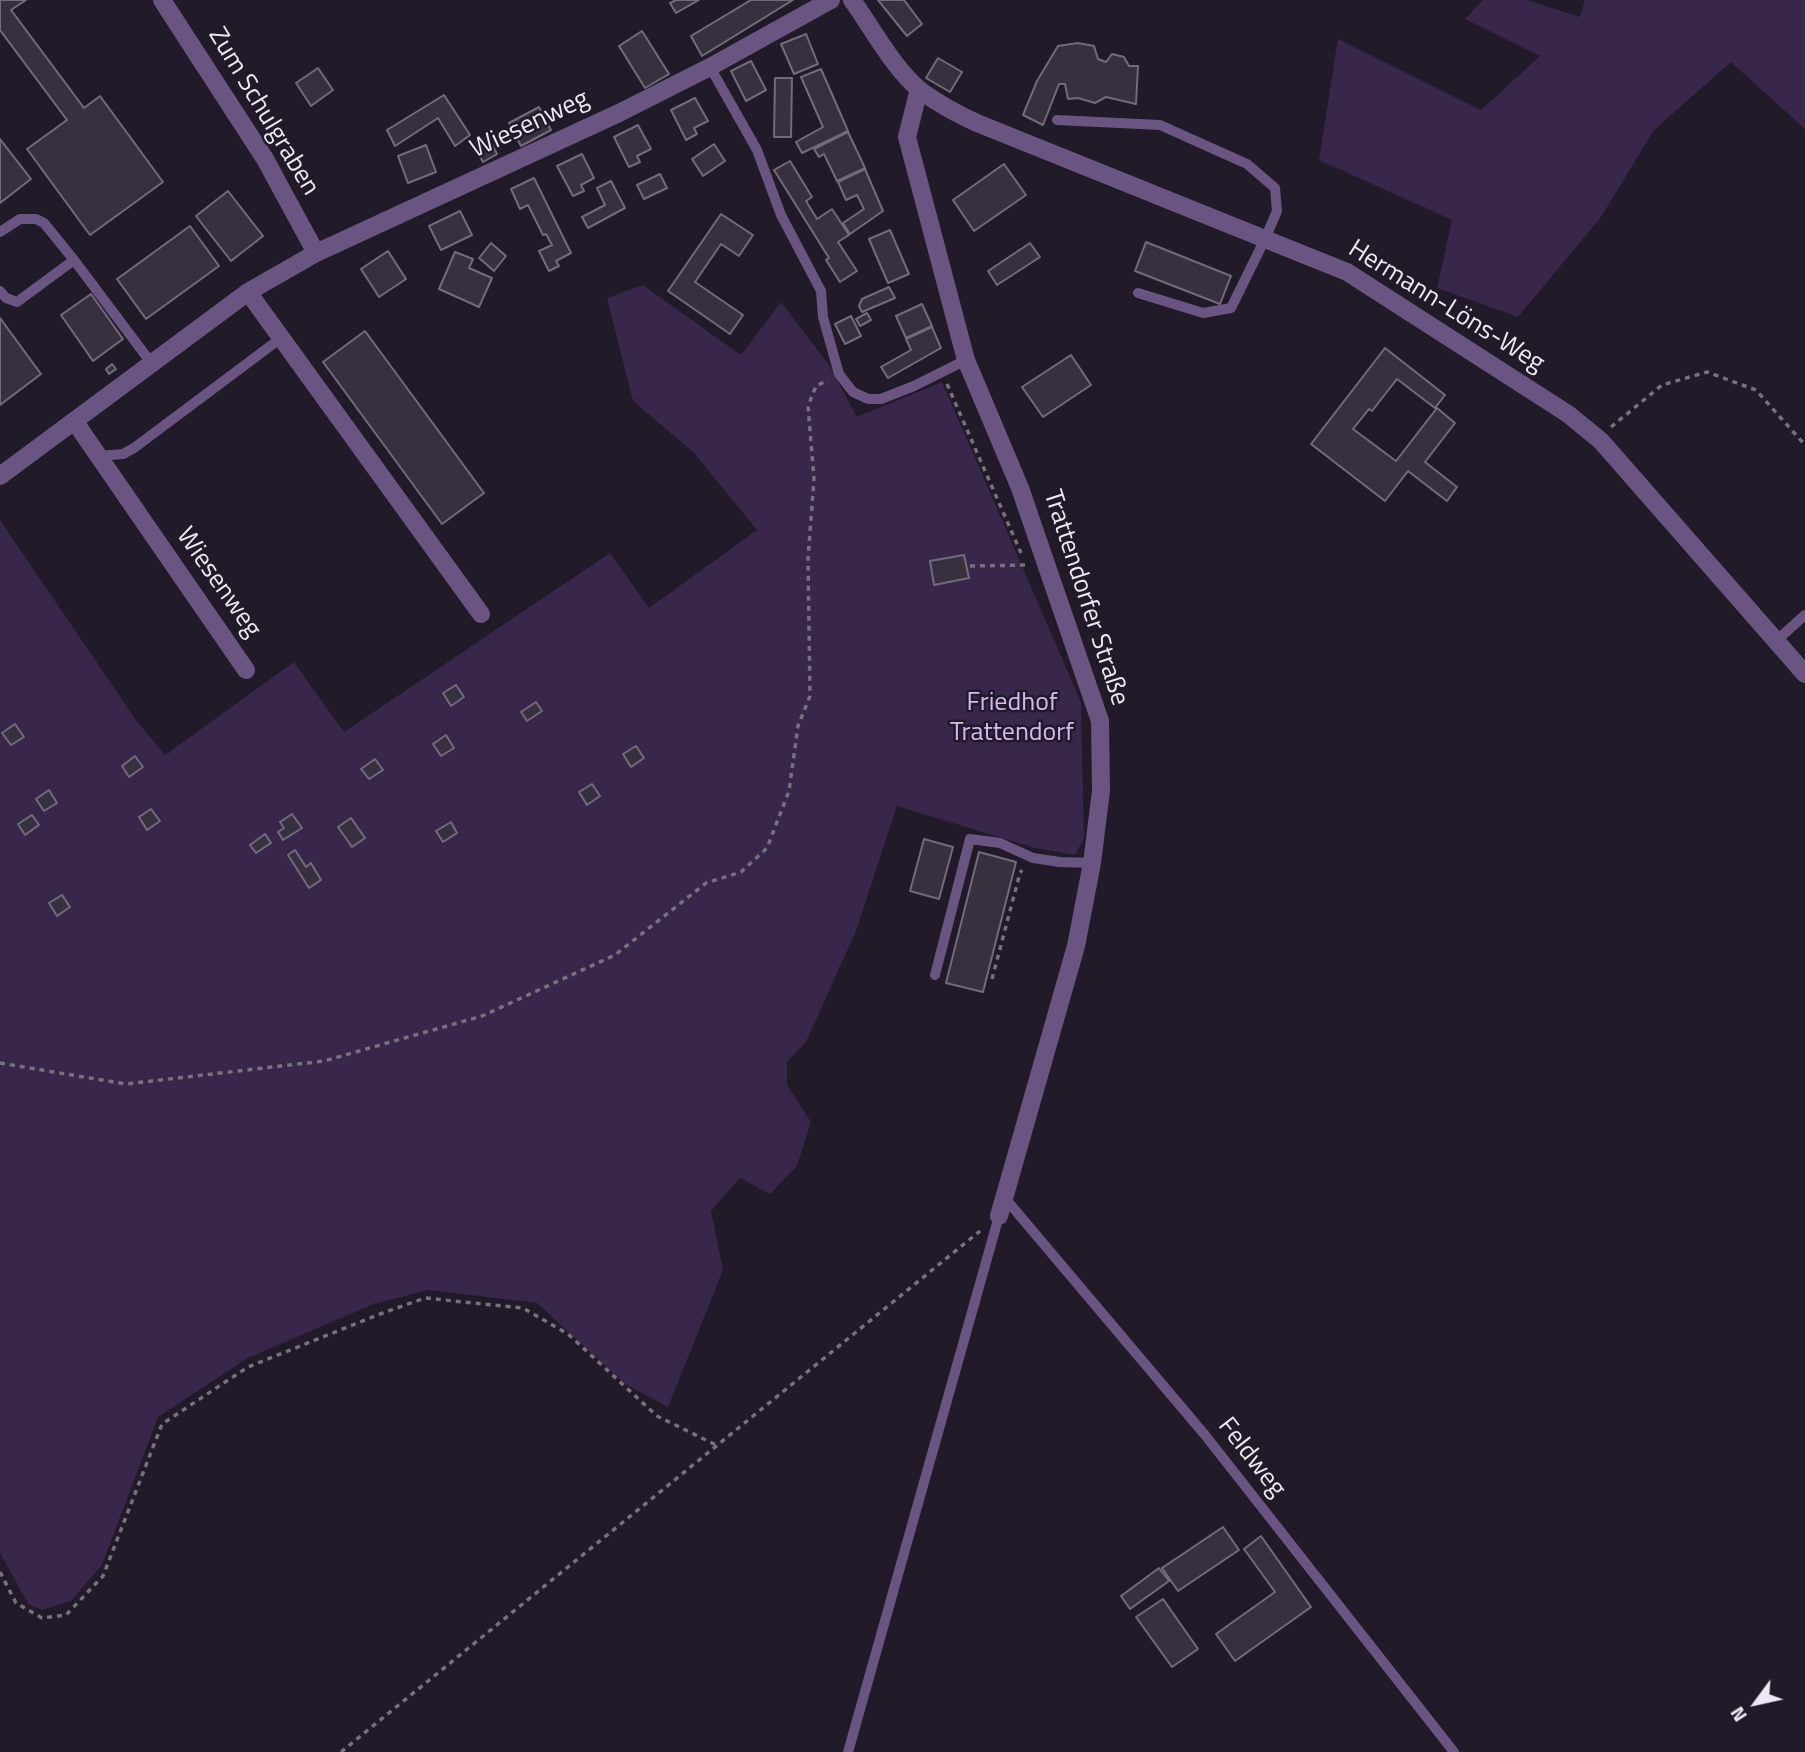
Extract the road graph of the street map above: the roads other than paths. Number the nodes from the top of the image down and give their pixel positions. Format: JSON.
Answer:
{"nodes":[{"id":1,"x":162,"y":0,"type":"edge"},
{"id":2,"x":831,"y":0,"type":"edge"},
{"id":3,"x":852,"y":0,"type":"edge"},
{"id":4,"x":710,"y":67,"type":"junction"},
{"id":5,"x":919,"y":89,"type":"junction"},
{"id":6,"x":1057,"y":120,"type":"dead end"},
{"id":7,"x":0,"y":232,"type":"edge"},
{"id":8,"x":1265,"y":239,"type":"junction"},
{"id":9,"x":316,"y":253,"type":"junction"},
{"id":10,"x":74,"y":260,"type":"junction"},
{"id":11,"x":0,"y":291,"type":"edge"},
{"id":12,"x":248,"y":292,"type":"junction"},
{"id":13,"x":1138,"y":293,"type":"dead end"},
{"id":14,"x":281,"y":338,"type":"junction"},
{"id":15,"x":967,"y":360,"type":"junction"},
{"id":16,"x":152,"y":364,"type":"junction"},
{"id":17,"x":75,"y":422,"type":"junction"},
{"id":18,"x":99,"y":456,"type":"junction"},
{"id":19,"x":0,"y":476,"type":"edge"},
{"id":20,"x":481,"y":614,"type":"dead end"},
{"id":21,"x":1805,"y":615,"type":"edge"},
{"id":22,"x":1776,"y":641,"type":"junction"},
{"id":23,"x":246,"y":670,"type":"dead end"},
{"id":24,"x":1805,"y":674,"type":"edge"},
{"id":25,"x":1092,"y":863,"type":"junction"},
{"id":26,"x":934,"y":975,"type":"dead end"},
{"id":27,"x":1004,"y":1197,"type":"junction"},
{"id":28,"x":999,"y":1216,"type":"joint"},
{"id":29,"x":848,"y":1752,"type":"edge"},
{"id":30,"x":1454,"y":1752,"type":"edge"}],
"edges":[{"from":1,"to":9,"type":"street","name":"Zum Schulgraben"},
{"from":2,"to":4,"type":"street","name":"Wiesenweg"},
{"from":3,"to":5,"type":"street","name":"Hermann-Löns-Weg"},
{"from":4,"to":9,"type":"street","name":"Wiesenweg"},
{"from":4,"to":15,"type":"lane"},
{"from":5,"to":8,"type":"street","name":"Hermann-Löns-Weg"},
{"from":5,"to":15,"type":"street","name":"Trattendorfer Straße"},
{"from":6,"to":8,"type":"lane"},
{"from":7,"to":10,"type":"lane"},
{"from":8,"to":13,"type":"lane"},
{"from":8,"to":22,"type":"street","name":"Hermann-Löns-Weg"},
{"from":9,"to":12,"type":"street","name":"Wiesenweg"},
{"from":10,"to":11,"type":"lane"},
{"from":10,"to":16,"type":"lane"},
{"from":12,"to":14,"type":"street"},
{"from":12,"to":16,"type":"street","name":"Wiesenweg"},
{"from":14,"to":18,"type":"lane"},
{"from":14,"to":20,"type":"street"},
{"from":15,"to":25,"type":"street","name":"Trattendorfer Straße"},
{"from":16,"to":17,"type":"street","name":"Wiesenweg"},
{"from":17,"to":18,"type":"street","name":"Wiesenweg"},
{"from":17,"to":19,"type":"street","name":"Wiesenweg"},
{"from":18,"to":23,"type":"street","name":"Wiesenweg"},
{"from":21,"to":22,"type":"lane"},
{"from":22,"to":24,"type":"street","name":"Hermann-Löns-Weg"},
{"from":25,"to":26,"type":"lane"},
{"from":25,"to":27,"type":"street","name":"Trattendorfer Straße"},
{"from":27,"to":28,"type":"street","name":"Trattendorfer Straße"},
{"from":27,"to":30,"type":"lane","name":"Feldweg"},
{"from":28,"to":29,"type":"lane"}]}
